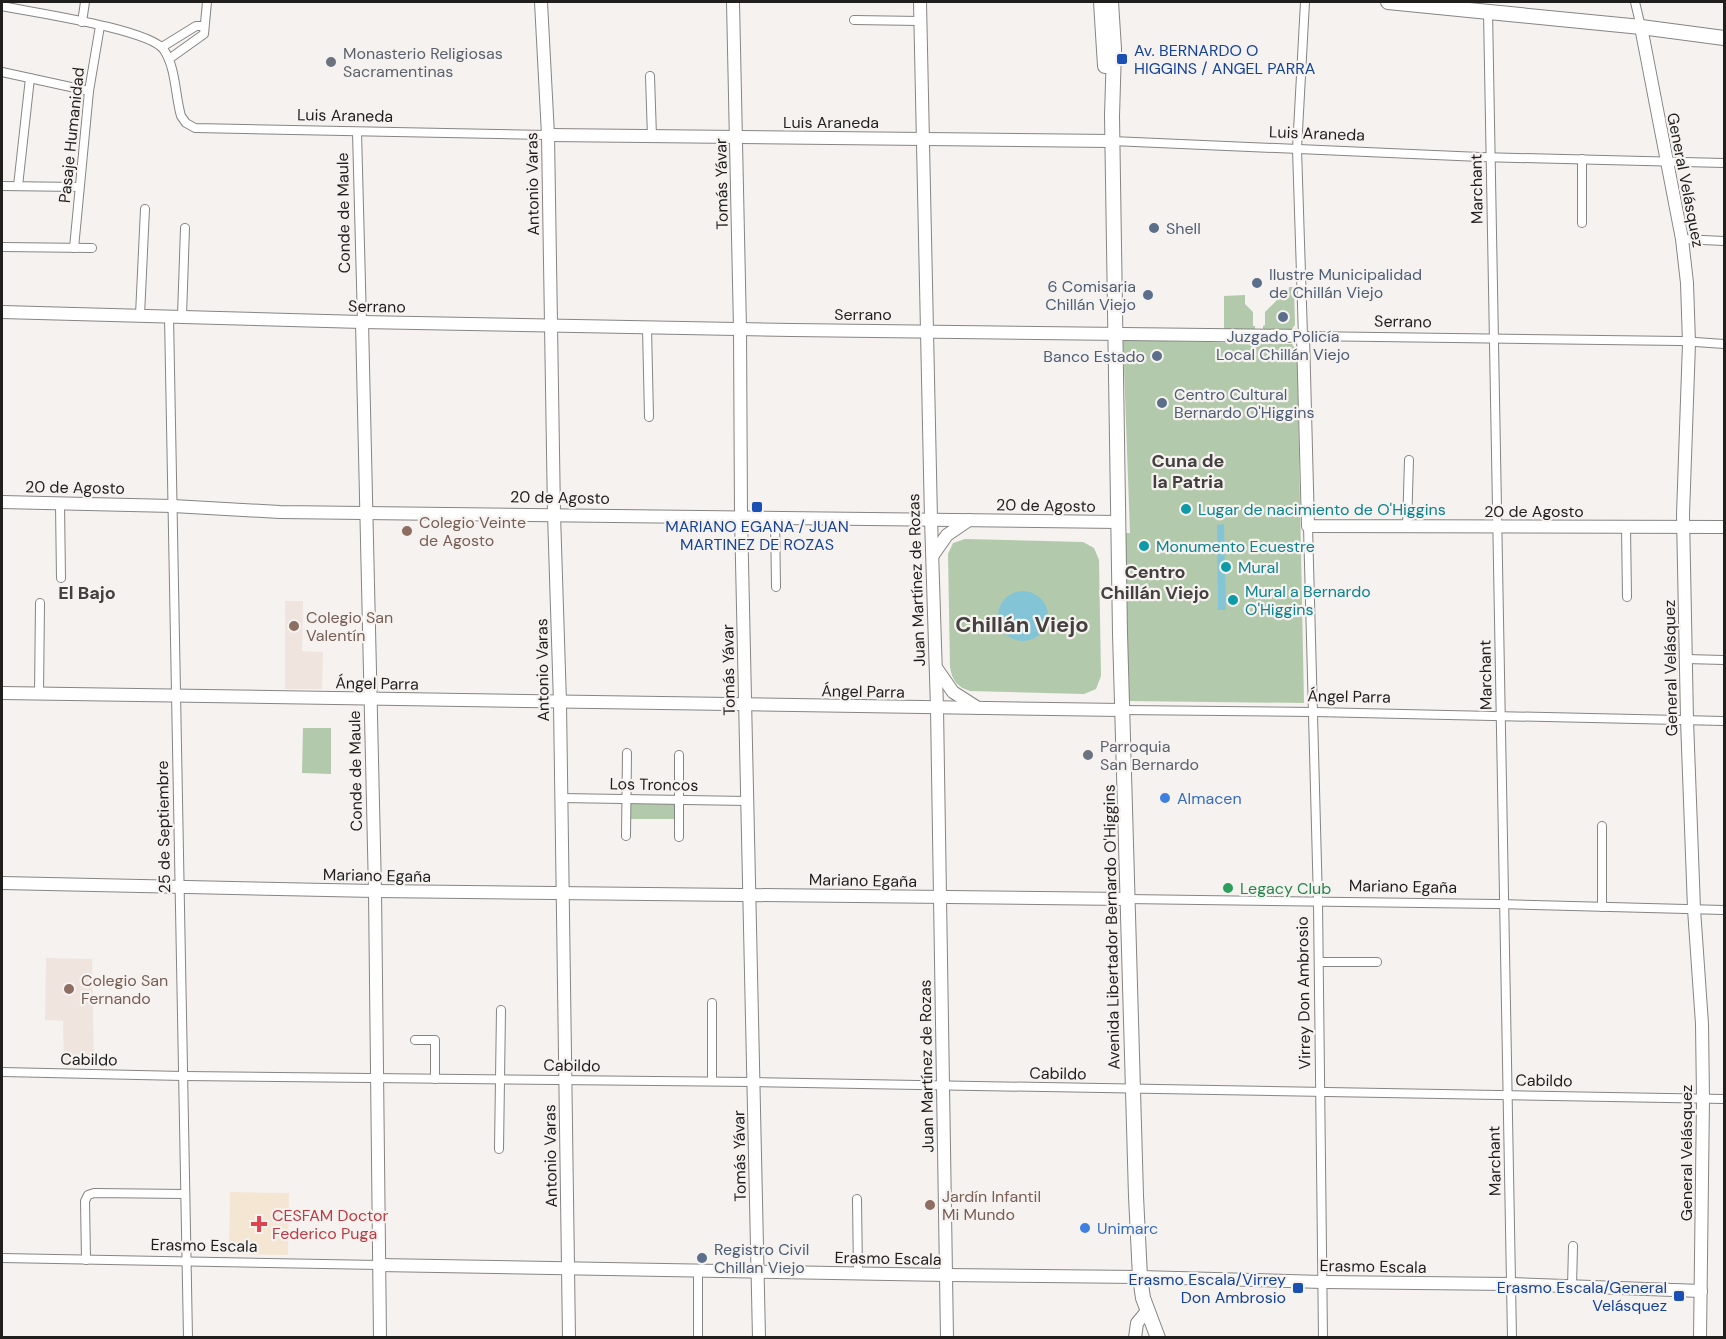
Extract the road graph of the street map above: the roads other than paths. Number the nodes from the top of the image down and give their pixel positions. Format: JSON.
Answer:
{"nodes":[{"id":1,"x":85,"y":2,"type":"edge"},
{"id":2,"x":207,"y":2,"type":"edge"},
{"id":3,"x":541,"y":2,"type":"edge"},
{"id":4,"x":734,"y":2,"type":"edge"},
{"id":5,"x":920,"y":2,"type":"edge"},
{"id":6,"x":1101,"y":2,"type":"edge"},
{"id":7,"x":1111,"y":2,"type":"edge"},
{"id":8,"x":1305,"y":2,"type":"edge"},
{"id":9,"x":1388,"y":2,"type":"edge"},
{"id":10,"x":1635,"y":2,"type":"edge"},
{"id":11,"x":2,"y":6,"type":"edge"},
{"id":12,"x":1488,"y":11,"type":"junction"},
{"id":13,"x":854,"y":20,"type":"dead end"},
{"id":14,"x":920,"y":21,"type":"junction"},
{"id":15,"x":81,"y":22,"type":"junction"},
{"id":16,"x":100,"y":26,"type":"junction"},
{"id":17,"x":204,"y":26,"type":"junction"},
{"id":18,"x":1641,"y":27,"type":"junction"},
{"id":19,"x":1725,"y":38,"type":"edge"},
{"id":20,"x":162,"y":47,"type":"junction"},
{"id":21,"x":169,"y":59,"type":"junction"},
{"id":22,"x":2,"y":72,"type":"edge"},
{"id":23,"x":650,"y":76,"type":"dead end"},
{"id":24,"x":30,"y":78,"type":"junction"},
{"id":25,"x":89,"y":91,"type":"junction"},
{"id":26,"x":1112,"y":116,"type":"junction"},
{"id":27,"x":357,"y":132,"type":"junction"},
{"id":28,"x":548,"y":135,"type":"junction"},
{"id":29,"x":652,"y":137,"type":"junction"},
{"id":30,"x":736,"y":138,"type":"junction"},
{"id":31,"x":923,"y":140,"type":"junction"},
{"id":32,"x":1112,"y":141,"type":"junction"},
{"id":33,"x":1297,"y":149,"type":"junction"},
{"id":34,"x":1490,"y":157,"type":"junction"},
{"id":35,"x":1582,"y":159,"type":"junction"},
{"id":36,"x":1666,"y":161,"type":"junction"},
{"id":37,"x":1725,"y":163,"type":"edge"},
{"id":38,"x":2,"y":186,"type":"edge"},
{"id":39,"x":18,"y":186,"type":"junction"},
{"id":40,"x":79,"y":187,"type":"junction"},
{"id":41,"x":145,"y":208,"type":"dead end"},
{"id":42,"x":1582,"y":223,"type":"dead end"},
{"id":43,"x":185,"y":228,"type":"dead end"},
{"id":44,"x":1682,"y":239,"type":"junction"},
{"id":45,"x":1725,"y":241,"type":"edge"},
{"id":46,"x":2,"y":246,"type":"edge"},
{"id":47,"x":74,"y":248,"type":"junction"},
{"id":48,"x":92,"y":248,"type":"dead end"},
{"id":49,"x":2,"y":312,"type":"edge"},
{"id":50,"x":140,"y":315,"type":"junction"},
{"id":51,"x":169,"y":316,"type":"junction"},
{"id":52,"x":182,"y":316,"type":"junction"},
{"id":53,"x":362,"y":322,"type":"junction"},
{"id":54,"x":551,"y":326,"type":"junction"},
{"id":55,"x":647,"y":328,"type":"junction"},
{"id":56,"x":740,"y":329,"type":"junction"},
{"id":57,"x":927,"y":331,"type":"junction"},
{"id":58,"x":1116,"y":333,"type":"junction"},
{"id":59,"x":1303,"y":336,"type":"junction"},
{"id":60,"x":1494,"y":338,"type":"junction"},
{"id":61,"x":1689,"y":343,"type":"junction"},
{"id":62,"x":1725,"y":345,"type":"edge"},
{"id":63,"x":649,"y":417,"type":"dead end"},
{"id":64,"x":1409,"y":460,"type":"dead end"},
{"id":65,"x":2,"y":502,"type":"edge"},
{"id":66,"x":60,"y":504,"type":"junction"},
{"id":67,"x":173,"y":506,"type":"junction"},
{"id":68,"x":366,"y":512,"type":"junction"},
{"id":69,"x":554,"y":514,"type":"junction"},
{"id":70,"x":741,"y":516,"type":"junction"},
{"id":71,"x":775,"y":517,"type":"junction"},
{"id":72,"x":931,"y":519,"type":"junction"},
{"id":73,"x":970,"y":520,"type":"junction"},
{"id":74,"x":1119,"y":522,"type":"junction"},
{"id":75,"x":1308,"y":526,"type":"junction"},
{"id":76,"x":1407,"y":527,"type":"junction"},
{"id":77,"x":1626,"y":527,"type":"junction"},
{"id":78,"x":1683,"y":527,"type":"junction"},
{"id":79,"x":1725,"y":527,"type":"edge"},
{"id":80,"x":1497,"y":528,"type":"junction"},
{"id":81,"x":932,"y":557,"type":"junction"},
{"id":82,"x":61,"y":578,"type":"dead end"},
{"id":83,"x":776,"y":586,"type":"dead end"},
{"id":84,"x":1627,"y":597,"type":"dead end"},
{"id":85,"x":40,"y":603,"type":"dead end"},
{"id":86,"x":1686,"y":659,"type":"junction"},
{"id":87,"x":1725,"y":660,"type":"edge"},
{"id":88,"x":935,"y":666,"type":"junction"},
{"id":89,"x":2,"y":693,"type":"edge"},
{"id":90,"x":39,"y":694,"type":"junction"},
{"id":91,"x":176,"y":696,"type":"junction"},
{"id":92,"x":370,"y":700,"type":"junction"},
{"id":93,"x":560,"y":702,"type":"junction"},
{"id":94,"x":745,"y":705,"type":"junction"},
{"id":95,"x":937,"y":708,"type":"junction"},
{"id":96,"x":979,"y":709,"type":"junction"},
{"id":97,"x":1122,"y":710,"type":"junction"},
{"id":98,"x":1314,"y":712,"type":"junction"},
{"id":99,"x":1501,"y":716,"type":"junction"},
{"id":100,"x":1687,"y":720,"type":"junction"},
{"id":101,"x":1725,"y":721,"type":"edge"},
{"id":102,"x":627,"y":753,"type":"dead end"},
{"id":103,"x":679,"y":755,"type":"dead end"},
{"id":104,"x":561,"y":798,"type":"junction"},
{"id":105,"x":627,"y":799,"type":"junction"},
{"id":106,"x":679,"y":800,"type":"junction"},
{"id":107,"x":747,"y":801,"type":"junction"},
{"id":108,"x":1602,"y":826,"type":"dead end"},
{"id":109,"x":626,"y":836,"type":"dead end"},
{"id":110,"x":679,"y":837,"type":"dead end"},
{"id":111,"x":2,"y":883,"type":"edge"},
{"id":112,"x":179,"y":886,"type":"junction"},
{"id":113,"x":375,"y":891,"type":"junction"},
{"id":114,"x":562,"y":893,"type":"junction"},
{"id":115,"x":750,"y":895,"type":"junction"},
{"id":116,"x":940,"y":898,"type":"junction"},
{"id":117,"x":1126,"y":899,"type":"junction"},
{"id":118,"x":1318,"y":902,"type":"junction"},
{"id":119,"x":1504,"y":904,"type":"junction"},
{"id":120,"x":1602,"y":907,"type":"junction"},
{"id":121,"x":1694,"y":909,"type":"junction"},
{"id":122,"x":1725,"y":910,"type":"edge"},
{"id":123,"x":1319,"y":962,"type":"junction"},
{"id":124,"x":1377,"y":963,"type":"dead end"},
{"id":125,"x":712,"y":1003,"type":"dead end"},
{"id":126,"x":501,"y":1010,"type":"dead end"},
{"id":127,"x":415,"y":1040,"type":"dead end"},
{"id":128,"x":2,"y":1072,"type":"edge"},
{"id":129,"x":183,"y":1076,"type":"junction"},
{"id":130,"x":378,"y":1078,"type":"junction"},
{"id":131,"x":435,"y":1078,"type":"junction"},
{"id":132,"x":499,"y":1079,"type":"junction"},
{"id":133,"x":565,"y":1080,"type":"junction"},
{"id":134,"x":712,"y":1081,"type":"junction"},
{"id":135,"x":753,"y":1082,"type":"junction"},
{"id":136,"x":943,"y":1085,"type":"junction"},
{"id":137,"x":1132,"y":1089,"type":"junction"},
{"id":138,"x":1320,"y":1091,"type":"junction"},
{"id":139,"x":1508,"y":1094,"type":"junction"},
{"id":140,"x":1703,"y":1099,"type":"junction"},
{"id":141,"x":1725,"y":1099,"type":"edge"},
{"id":142,"x":499,"y":1149,"type":"dead end"},
{"id":143,"x":185,"y":1194,"type":"junction"},
{"id":144,"x":857,"y":1198,"type":"dead end"},
{"id":145,"x":1573,"y":1246,"type":"dead end"},
{"id":146,"x":2,"y":1258,"type":"edge"},
{"id":147,"x":86,"y":1260,"type":"junction"},
{"id":148,"x":186,"y":1262,"type":"junction"},
{"id":149,"x":379,"y":1265,"type":"junction"},
{"id":150,"x":568,"y":1269,"type":"junction"},
{"id":151,"x":698,"y":1271,"type":"junction"},
{"id":152,"x":758,"y":1272,"type":"junction"},
{"id":153,"x":858,"y":1274,"type":"junction"},
{"id":154,"x":946,"y":1275,"type":"junction"},
{"id":155,"x":1140,"y":1276,"type":"junction"},
{"id":156,"x":1323,"y":1282,"type":"junction"},
{"id":157,"x":1511,"y":1284,"type":"junction"},
{"id":158,"x":1572,"y":1287,"type":"junction"},
{"id":159,"x":1701,"y":1291,"type":"junction"},
{"id":160,"x":1147,"y":1311,"type":"junction"},
{"id":161,"x":698,"y":1335,"type":"dead end"},
{"id":162,"x":188,"y":1338,"type":"edge"},
{"id":163,"x":380,"y":1338,"type":"edge"},
{"id":164,"x":569,"y":1338,"type":"edge"},
{"id":165,"x":759,"y":1338,"type":"edge"},
{"id":166,"x":946,"y":1338,"type":"edge"},
{"id":167,"x":1135,"y":1338,"type":"edge"},
{"id":168,"x":1158,"y":1338,"type":"edge"},
{"id":169,"x":1323,"y":1338,"type":"edge"},
{"id":170,"x":1512,"y":1338,"type":"edge"},
{"id":171,"x":1700,"y":1338,"type":"edge"}],
"edges":[{"from":1,"to":15,"type":"street"},
{"from":2,"to":17,"type":"street"},
{"from":3,"to":28,"type":"street","name":"Antonio Varas"},
{"from":4,"to":30,"type":"street","name":"Tomás Yávar"},
{"from":5,"to":14,"type":"street","name":"Juan Martínez de Rozas"},
{"from":6,"to":26,"type":"main road","name":"Avenida Libertador Bernardo O'Higgins"},
{"from":7,"to":26,"type":"main road","name":"Avenida Libertador Bernardo O'Higgins"},
{"from":8,"to":33,"type":"street","name":"Virrey Don Ambrosio"},
{"from":9,"to":12,"type":"main road"},
{"from":10,"to":18,"type":"street","name":"General Velásquez"},
{"from":11,"to":15,"type":"street"},
{"from":12,"to":18,"type":"main road"},
{"from":12,"to":34,"type":"street","name":"Marchant"},
{"from":13,"to":14,"type":"street"},
{"from":14,"to":31,"type":"street","name":"Juan Martínez de Rozas"},
{"from":15,"to":16,"type":"street"},
{"from":16,"to":20,"type":"street"},
{"from":16,"to":25,"type":"street","name":"Pasaje Humanidad"},
{"from":17,"to":20,"type":"street"},
{"from":17,"to":21,"type":"street"},
{"from":18,"to":19,"type":"main road"},
{"from":18,"to":36,"type":"street","name":"General Velásquez"},
{"from":20,"to":21,"type":"street","name":"Luis Araneda"},
{"from":21,"to":27,"type":"street","name":"Luis Araneda"},
{"from":22,"to":24,"type":"street"},
{"from":23,"to":29,"type":"street"},
{"from":24,"to":25,"type":"street"},
{"from":24,"to":39,"type":"street"},
{"from":25,"to":40,"type":"street","name":"Pasaje Humanidad"},
{"from":26,"to":32,"type":"main road","name":"Avenida Libertador Bernardo O'Higgins"},
{"from":27,"to":28,"type":"street","name":"Luis Araneda"},
{"from":27,"to":53,"type":"street","name":"Conde de Maule"},
{"from":28,"to":29,"type":"street","name":"Luis Araneda"},
{"from":28,"to":54,"type":"street","name":"Antonio Varas"},
{"from":29,"to":30,"type":"street","name":"Luis Araneda"},
{"from":30,"to":31,"type":"street","name":"Luis Araneda"},
{"from":30,"to":56,"type":"street","name":"Tomás Yávar"},
{"from":31,"to":32,"type":"street","name":"Luis Araneda"},
{"from":31,"to":57,"type":"street","name":"Juan Martínez de Rozas"},
{"from":32,"to":33,"type":"street","name":"Luis Araneda"},
{"from":32,"to":58,"type":"main road","name":"Avenida Libertador Bernardo O'Higgins"},
{"from":33,"to":34,"type":"street","name":"Luis Araneda"},
{"from":33,"to":59,"type":"street","name":"Virrey Don Ambrosio"},
{"from":34,"to":35,"type":"street","name":"Luis Araneda"},
{"from":34,"to":60,"type":"street","name":"Marchant"},
{"from":35,"to":36,"type":"street","name":"Luis Araneda"},
{"from":35,"to":42,"type":"street"},
{"from":36,"to":37,"type":"street","name":"Luis Araneda"},
{"from":36,"to":44,"type":"street","name":"General Velásquez"},
{"from":38,"to":39,"type":"street"},
{"from":39,"to":40,"type":"street"},
{"from":40,"to":47,"type":"street","name":"Pasaje Humanidad"},
{"from":41,"to":50,"type":"street"},
{"from":43,"to":52,"type":"street"},
{"from":44,"to":45,"type":"street"},
{"from":44,"to":61,"type":"street","name":"General Velásquez"},
{"from":46,"to":47,"type":"street"},
{"from":47,"to":48,"type":"street"},
{"from":49,"to":50,"type":"street","name":"Serrano"},
{"from":50,"to":51,"type":"street","name":"Serrano"},
{"from":51,"to":52,"type":"street","name":"Serrano"},
{"from":51,"to":67,"type":"street","name":"25 de Septiembre"},
{"from":52,"to":53,"type":"street","name":"Serrano"},
{"from":53,"to":54,"type":"street","name":"Serrano"},
{"from":53,"to":68,"type":"street","name":"Conde de Maule"},
{"from":54,"to":55,"type":"street","name":"Serrano"},
{"from":54,"to":69,"type":"street","name":"Antonio Varas"},
{"from":55,"to":56,"type":"street","name":"Serrano"},
{"from":55,"to":63,"type":"street"},
{"from":56,"to":57,"type":"street","name":"Serrano"},
{"from":56,"to":70,"type":"street","name":"Tomás Yávar"},
{"from":57,"to":58,"type":"street","name":"Serrano"},
{"from":57,"to":72,"type":"street","name":"Juan Martínez de Rozas"},
{"from":58,"to":59,"type":"street","name":"Serrano"},
{"from":58,"to":74,"type":"main road","name":"Avenida Libertador Bernardo O'Higgins"},
{"from":59,"to":60,"type":"street","name":"Serrano"},
{"from":59,"to":75,"type":"street","name":"Virrey Don Ambrosio"},
{"from":60,"to":61,"type":"street","name":"Serrano"},
{"from":60,"to":80,"type":"street","name":"Marchant"},
{"from":61,"to":62,"type":"street","name":"Serrano"},
{"from":61,"to":78,"type":"street","name":"General Velásquez"},
{"from":64,"to":76,"type":"street"},
{"from":65,"to":66,"type":"street","name":"20 de Agosto"},
{"from":66,"to":67,"type":"street","name":"20 de Agosto"},
{"from":66,"to":82,"type":"street"},
{"from":67,"to":68,"type":"street","name":"20 de Agosto"},
{"from":67,"to":91,"type":"street","name":"25 de Septiembre"},
{"from":68,"to":69,"type":"street","name":"20 de Agosto"},
{"from":68,"to":92,"type":"street","name":"Conde de Maule"},
{"from":69,"to":70,"type":"street","name":"20 de Agosto"},
{"from":69,"to":93,"type":"street","name":"Antonio Varas"},
{"from":70,"to":71,"type":"street","name":"20 de Agosto"},
{"from":70,"to":94,"type":"street","name":"Tomás Yávar"},
{"from":71,"to":72,"type":"street","name":"20 de Agosto"},
{"from":71,"to":83,"type":"street"},
{"from":72,"to":73,"type":"street","name":"20 de Agosto"},
{"from":72,"to":81,"type":"street","name":"Juan Martínez de Rozas"},
{"from":73,"to":74,"type":"street","name":"20 de Agosto"},
{"from":73,"to":81,"type":"street"},
{"from":74,"to":97,"type":"main road","name":"Avenida Libertador Bernardo O'Higgins"},
{"from":75,"to":76,"type":"street","name":"20 de Agosto"},
{"from":75,"to":98,"type":"street","name":"Virrey Don Ambrosio"},
{"from":76,"to":80,"type":"street","name":"20 de Agosto"},
{"from":77,"to":78,"type":"street","name":"20 de Agosto"},
{"from":77,"to":80,"type":"street","name":"20 de Agosto"},
{"from":77,"to":84,"type":"street"},
{"from":78,"to":79,"type":"street","name":"20 de Agosto"},
{"from":78,"to":86,"type":"street","name":"General Velásquez"},
{"from":80,"to":99,"type":"street","name":"Marchant"},
{"from":81,"to":88,"type":"street","name":"Juan Martínez de Rozas"},
{"from":85,"to":90,"type":"street"},
{"from":86,"to":87,"type":"street"},
{"from":86,"to":100,"type":"street","name":"General Velásquez"},
{"from":88,"to":95,"type":"street","name":"Juan Martínez de Rozas"},
{"from":88,"to":96,"type":"street"},
{"from":89,"to":90,"type":"street","name":"Ángel Parra"},
{"from":90,"to":91,"type":"street","name":"Ángel Parra"},
{"from":91,"to":92,"type":"street","name":"Ángel Parra"},
{"from":91,"to":112,"type":"street","name":"25 de Septiembre"},
{"from":92,"to":93,"type":"street","name":"Ángel Parra"},
{"from":92,"to":113,"type":"street","name":"Conde de Maule"},
{"from":93,"to":94,"type":"street","name":"Ángel Parra"},
{"from":93,"to":104,"type":"street","name":"Antonio Varas"},
{"from":94,"to":95,"type":"street","name":"Ángel Parra"},
{"from":94,"to":107,"type":"street","name":"Tomás Yávar"},
{"from":95,"to":96,"type":"street","name":"Ángel Parra"},
{"from":95,"to":116,"type":"street","name":"Juan Martínez de Rozas"},
{"from":96,"to":97,"type":"street","name":"Ángel Parra"},
{"from":97,"to":98,"type":"street","name":"Ángel Parra"},
{"from":97,"to":117,"type":"main road","name":"Avenida Libertador Bernardo O'Higgins"},
{"from":98,"to":99,"type":"street","name":"Ángel Parra"},
{"from":98,"to":118,"type":"street","name":"Virrey Don Ambrosio"},
{"from":99,"to":100,"type":"street","name":"Ángel Parra"},
{"from":99,"to":119,"type":"street","name":"Marchant"},
{"from":100,"to":101,"type":"street","name":"Ángel Parra"},
{"from":100,"to":121,"type":"street","name":"General Velásquez"},
{"from":102,"to":105,"type":"street"},
{"from":103,"to":106,"type":"street"},
{"from":104,"to":105,"type":"street","name":"Los Troncos"},
{"from":104,"to":114,"type":"street","name":"Antonio Varas"},
{"from":105,"to":106,"type":"street","name":"Los Troncos"},
{"from":105,"to":109,"type":"street"},
{"from":106,"to":107,"type":"street","name":"Los Troncos"},
{"from":106,"to":110,"type":"street"},
{"from":107,"to":115,"type":"street","name":"Tomás Yávar"},
{"from":108,"to":120,"type":"street"},
{"from":111,"to":112,"type":"street","name":"Mariano Egaña"},
{"from":112,"to":113,"type":"street","name":"Mariano Egaña"},
{"from":112,"to":129,"type":"street","name":"25 de Septiembre"},
{"from":113,"to":114,"type":"street","name":"Mariano Egaña"},
{"from":113,"to":130,"type":"street","name":"Conde de Maule"},
{"from":114,"to":115,"type":"street","name":"Mariano Egaña"},
{"from":114,"to":133,"type":"street","name":"Antonio Varas"},
{"from":115,"to":116,"type":"street","name":"Mariano Egaña"},
{"from":115,"to":135,"type":"street","name":"Tomás Yávar"},
{"from":116,"to":117,"type":"street","name":"Mariano Egaña"},
{"from":116,"to":136,"type":"street","name":"Juan Martínez de Rozas"},
{"from":117,"to":118,"type":"street","name":"Mariano Egaña"},
{"from":117,"to":137,"type":"main road","name":"Avenida Libertador Bernardo O'Higgins"},
{"from":118,"to":119,"type":"street","name":"Mariano Egaña"},
{"from":118,"to":123,"type":"street","name":"Virrey Don Ambrosio"},
{"from":119,"to":120,"type":"street","name":"Mariano Egaña"},
{"from":119,"to":139,"type":"street","name":"Marchant"},
{"from":120,"to":121,"type":"street","name":"Mariano Egaña"},
{"from":121,"to":122,"type":"street","name":"Mariano Egaña"},
{"from":121,"to":140,"type":"street","name":"General Velásquez"},
{"from":123,"to":124,"type":"street"},
{"from":123,"to":138,"type":"street","name":"Virrey Don Ambrosio"},
{"from":125,"to":134,"type":"street"},
{"from":126,"to":132,"type":"street"},
{"from":127,"to":131,"type":"street"},
{"from":128,"to":129,"type":"street","name":"Cabildo"},
{"from":129,"to":130,"type":"street","name":"Cabildo"},
{"from":129,"to":143,"type":"street","name":"25 de Septiembre"},
{"from":130,"to":131,"type":"street","name":"Cabildo"},
{"from":130,"to":149,"type":"street","name":"Conde de Maule"},
{"from":131,"to":132,"type":"street","name":"Cabildo"},
{"from":132,"to":133,"type":"street","name":"Cabildo"},
{"from":132,"to":142,"type":"street"},
{"from":133,"to":134,"type":"street","name":"Cabildo"},
{"from":133,"to":150,"type":"street","name":"Antonio Varas"},
{"from":134,"to":135,"type":"street","name":"Cabildo"},
{"from":135,"to":136,"type":"street","name":"Cabildo"},
{"from":135,"to":152,"type":"street","name":"Tomás Yávar"},
{"from":136,"to":137,"type":"street","name":"Cabildo"},
{"from":136,"to":154,"type":"street","name":"Juan Martínez de Rozas"},
{"from":137,"to":138,"type":"street","name":"Cabildo"},
{"from":137,"to":155,"type":"main road","name":"Avenida Libertador Bernardo O'Higgins"},
{"from":138,"to":139,"type":"street","name":"Cabildo"},
{"from":138,"to":156,"type":"street","name":"Virrey Don Ambrosio"},
{"from":139,"to":140,"type":"street","name":"Cabildo"},
{"from":139,"to":157,"type":"street","name":"Marchant"},
{"from":140,"to":141,"type":"street","name":"Cabildo"},
{"from":140,"to":159,"type":"street","name":"General Velásquez"},
{"from":143,"to":147,"type":"street"},
{"from":143,"to":148,"type":"street","name":"25 de Septiembre"},
{"from":144,"to":153,"type":"street"},
{"from":145,"to":158,"type":"street"},
{"from":146,"to":147,"type":"street","name":"Erasmo Escala"},
{"from":147,"to":148,"type":"street","name":"Erasmo Escala"},
{"from":148,"to":149,"type":"street","name":"Erasmo Escala"},
{"from":148,"to":162,"type":"street","name":"25 de Septiembre"},
{"from":149,"to":150,"type":"street","name":"Erasmo Escala"},
{"from":149,"to":163,"type":"street","name":"Conde de Maule"},
{"from":150,"to":151,"type":"street","name":"Erasmo Escala"},
{"from":150,"to":164,"type":"street","name":"Antonio Varas"},
{"from":151,"to":152,"type":"street","name":"Erasmo Escala"},
{"from":151,"to":161,"type":"street"},
{"from":152,"to":153,"type":"street","name":"Erasmo Escala"},
{"from":152,"to":165,"type":"street","name":"Tomás Yávar"},
{"from":153,"to":154,"type":"street","name":"Erasmo Escala"},
{"from":154,"to":155,"type":"street","name":"Erasmo Escala"},
{"from":154,"to":166,"type":"street","name":"Juan Martínez de Rozas"},
{"from":155,"to":156,"type":"street","name":"Erasmo Escala"},
{"from":155,"to":160,"type":"main road","name":"Avenida Libertador Bernardo O'Higgins"},
{"from":156,"to":157,"type":"street","name":"Erasmo Escala"},
{"from":156,"to":169,"type":"street","name":"Virrey Don Ambrosio"},
{"from":157,"to":158,"type":"street","name":"Erasmo Escala"},
{"from":157,"to":170,"type":"street","name":"Marchant"},
{"from":158,"to":159,"type":"street","name":"Erasmo Escala"},
{"from":159,"to":171,"type":"street","name":"General Velásquez"},
{"from":160,"to":167,"type":"street"},
{"from":160,"to":168,"type":"main road","name":"Avenida Libertador Bernardo O'Higgins"}]}
